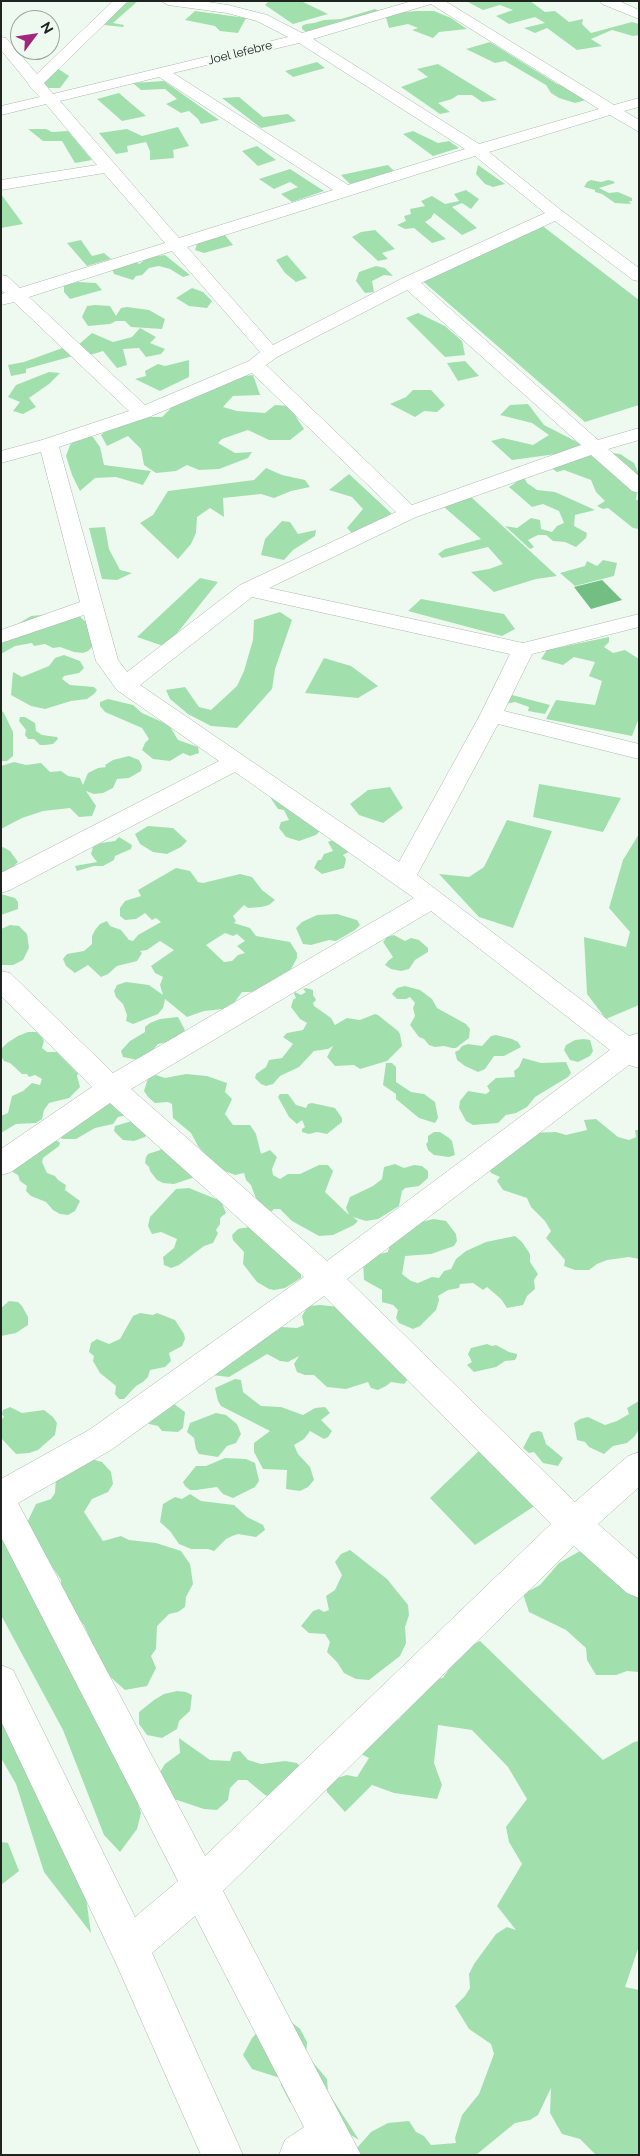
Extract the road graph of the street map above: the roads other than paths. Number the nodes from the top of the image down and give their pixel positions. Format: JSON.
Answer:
{"nodes":[{"id":1,"x":121,"y":1,"type":"edge"},
{"id":2,"x":168,"y":1,"type":"edge"},
{"id":3,"x":428,"y":1,"type":"edge"},
{"id":4,"x":435,"y":1,"type":"edge"},
{"id":5,"x":607,"y":1,"type":"edge"},
{"id":6,"x":639,"y":15,"type":"edge"},
{"id":7,"x":301,"y":38,"type":"junction"},
{"id":8,"x":1,"y":41,"type":"edge"},
{"id":9,"x":161,"y":72,"type":"junction"},
{"id":10,"x":35,"y":84,"type":"junction"},
{"id":11,"x":50,"y":98,"type":"junction"},
{"id":12,"x":639,"y":102,"type":"edge"},
{"id":13,"x":614,"y":110,"type":"junction"},
{"id":14,"x":1,"y":111,"type":"edge"},
{"id":15,"x":639,"y":127,"type":"edge"},
{"id":16,"x":477,"y":150,"type":"junction"},
{"id":17,"x":108,"y":168,"type":"junction"},
{"id":18,"x":1,"y":185,"type":"edge"},
{"id":19,"x":347,"y":192,"type":"junction"},
{"id":20,"x":556,"y":214,"type":"junction"},
{"id":21,"x":175,"y":245,"type":"junction"},
{"id":22,"x":631,"y":262,"type":"edge"},
{"id":23,"x":639,"y":276,"type":"edge"},
{"id":24,"x":1,"y":280,"type":"edge"},
{"id":25,"x":409,"y":282,"type":"junction"},
{"id":26,"x":19,"y":294,"type":"junction"},
{"id":27,"x":1,"y":300,"type":"edge"},
{"id":28,"x":270,"y":353,"type":"junction"},
{"id":29,"x":255,"y":365,"type":"junction"},
{"id":30,"x":142,"y":413,"type":"junction"},
{"id":31,"x":639,"y":434,"type":"edge"},
{"id":32,"x":49,"y":444,"type":"junction"},
{"id":33,"x":595,"y":447,"type":"junction"},
{"id":34,"x":1,"y":457,"type":"edge"},
{"id":35,"x":639,"y":488,"type":"edge"},
{"id":36,"x":409,"y":513,"type":"junction"},
{"id":37,"x":248,"y":590,"type":"junction"},
{"id":38,"x":92,"y":605,"type":"junction"},
{"id":39,"x":639,"y":620,"type":"edge"},
{"id":40,"x":1,"y":636,"type":"edge"},
{"id":41,"x":522,"y":650,"type":"junction"},
{"id":42,"x":125,"y":685,"type":"junction"},
{"id":43,"x":491,"y":715,"type":"junction"},
{"id":44,"x":639,"y":752,"type":"edge"},
{"id":45,"x":236,"y":762,"type":"junction"},
{"id":46,"x":403,"y":877,"type":"junction"},
{"id":47,"x":1,"y":884,"type":"edge"},
{"id":48,"x":432,"y":899,"type":"junction"},
{"id":49,"x":1,"y":980,"type":"edge"},
{"id":50,"x":636,"y":1051,"type":"edge"},
{"id":51,"x":111,"y":1088,"type":"junction"},
{"id":52,"x":1,"y":1164,"type":"edge"},
{"id":53,"x":326,"y":1278,"type":"junction"},
{"id":54,"x":639,"y":1466,"type":"edge"},
{"id":55,"x":1,"y":1496,"type":"edge"},
{"id":56,"x":1,"y":1503,"type":"edge"},
{"id":57,"x":574,"y":1524,"type":"junction"},
{"id":58,"x":639,"y":1582,"type":"edge"},
{"id":59,"x":1,"y":1682,"type":"edge"},
{"id":60,"x":202,"y":1885,"type":"junction"},
{"id":61,"x":129,"y":1947,"type":"junction"},
{"id":62,"x":323,"y":2148,"type":"edge"},
{"id":63,"x":222,"y":2155,"type":"edge"}],
"edges":[{"from":1,"to":10,"type":"street"},
{"from":2,"to":7,"type":"street"},
{"from":3,"to":7,"type":"street","name":"Joel lefebre"},
{"from":4,"to":13,"type":"street"},
{"from":5,"to":6,"type":"street"},
{"from":7,"to":9,"type":"street","name":"Joel lefebre"},
{"from":7,"to":16,"type":"street"},
{"from":8,"to":10,"type":"street"},
{"from":9,"to":11,"type":"street","name":"Joel lefebre"},
{"from":9,"to":19,"type":"street"},
{"from":10,"to":11,"type":"street"},
{"from":11,"to":14,"type":"street","name":"Joel lefebre"},
{"from":11,"to":17,"type":"street"},
{"from":12,"to":13,"type":"street"},
{"from":13,"to":15,"type":"street"},
{"from":13,"to":16,"type":"street"},
{"from":16,"to":19,"type":"street"},
{"from":16,"to":20,"type":"street"},
{"from":17,"to":18,"type":"street"},
{"from":17,"to":21,"type":"street"},
{"from":19,"to":21,"type":"street"},
{"from":20,"to":22,"type":"street"},
{"from":20,"to":25,"type":"street"},
{"from":21,"to":26,"type":"street"},
{"from":21,"to":28,"type":"street"},
{"from":22,"to":23,"type":"street"},
{"from":24,"to":26,"type":"street"},
{"from":25,"to":28,"type":"street"},
{"from":25,"to":33,"type":"street"},
{"from":26,"to":27,"type":"street"},
{"from":26,"to":30,"type":"street"},
{"from":28,"to":29,"type":"street"},
{"from":29,"to":30,"type":"street"},
{"from":29,"to":36,"type":"street"},
{"from":30,"to":32,"type":"street"},
{"from":31,"to":33,"type":"street"},
{"from":32,"to":34,"type":"street"},
{"from":32,"to":38,"type":"street"},
{"from":33,"to":35,"type":"street"},
{"from":33,"to":36,"type":"street"},
{"from":36,"to":37,"type":"street"},
{"from":37,"to":41,"type":"street"},
{"from":37,"to":42,"type":"street"},
{"from":38,"to":40,"type":"street"},
{"from":38,"to":42,"type":"street"},
{"from":39,"to":41,"type":"street"},
{"from":41,"to":43,"type":"street"},
{"from":42,"to":45,"type":"street"},
{"from":43,"to":44,"type":"street"},
{"from":43,"to":46,"type":"street"},
{"from":45,"to":46,"type":"street"},
{"from":45,"to":47,"type":"street"},
{"from":46,"to":48,"type":"street"},
{"from":48,"to":50,"type":"street"},
{"from":48,"to":51,"type":"street"},
{"from":49,"to":51,"type":"street"},
{"from":50,"to":53,"type":"street"},
{"from":51,"to":52,"type":"street"},
{"from":51,"to":53,"type":"street"},
{"from":53,"to":55,"type":"street"},
{"from":53,"to":57,"type":"street"},
{"from":54,"to":57,"type":"street"},
{"from":56,"to":60,"type":"street"},
{"from":57,"to":58,"type":"street"},
{"from":57,"to":60,"type":"street"},
{"from":59,"to":61,"type":"street"},
{"from":60,"to":61,"type":"street"},
{"from":60,"to":62,"type":"street"},
{"from":61,"to":63,"type":"street"}]}
